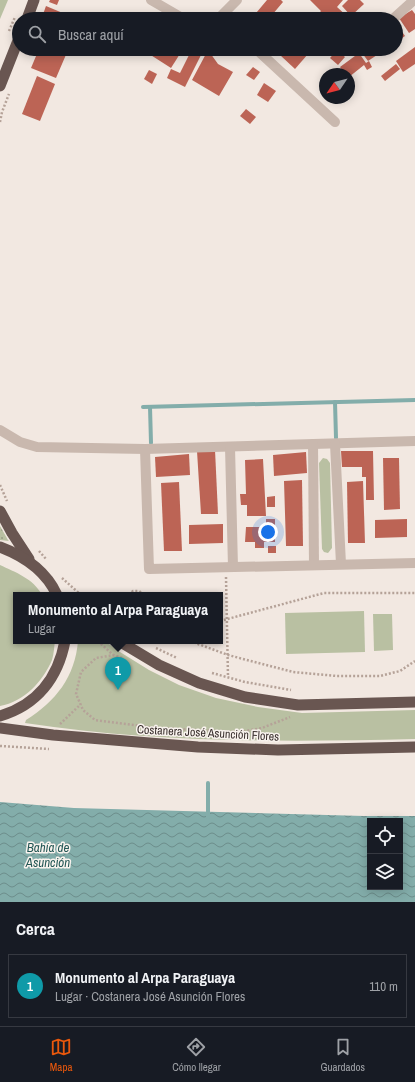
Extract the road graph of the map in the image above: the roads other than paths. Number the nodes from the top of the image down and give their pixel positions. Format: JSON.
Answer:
{"nodes":[{"id":1,"x":34,"y":0,"type":"edge"},
{"id":2,"x":151,"y":0,"type":"edge"},
{"id":3,"x":238,"y":0,"type":"edge"},
{"id":4,"x":414,"y":1,"type":"edge"},
{"id":5,"x":30,"y":12,"type":"edge"},
{"id":6,"x":172,"y":12,"type":"edge"},
{"id":7,"x":225,"y":12,"type":"edge"},
{"id":8,"x":401,"y":12,"type":"edge"},
{"id":9,"x":12,"y":56,"type":"edge"},
{"id":10,"x":264,"y":56,"type":"edge"},
{"id":11,"x":0,"y":86,"type":"edge"},
{"id":12,"x":335,"y":122,"type":"dead end"},
{"id":13,"x":0,"y":430,"type":"edge"},
{"id":14,"x":415,"y":441,"type":"edge"},
{"id":15,"x":313,"y":444,"type":"junction"},
{"id":16,"x":335,"y":444,"type":"junction"},
{"id":17,"x":230,"y":447,"type":"junction"},
{"id":18,"x":145,"y":449,"type":"junction"},
{"id":19,"x":5,"y":508,"type":"edge"},
{"id":20,"x":0,"y":547,"type":"edge"},
{"id":21,"x":30,"y":562,"type":"junction"},
{"id":22,"x":415,"y":562,"type":"edge"},
{"id":23,"x":341,"y":564,"type":"junction"},
{"id":24,"x":314,"y":565,"type":"junction"},
{"id":25,"x":233,"y":567,"type":"junction"},
{"id":26,"x":56,"y":592,"type":"edge"},
{"id":27,"x":64,"y":644,"type":"edge"},
{"id":28,"x":124,"y":644,"type":"edge"},
{"id":29,"x":415,"y":702,"type":"edge"},
{"id":30,"x":0,"y":716,"type":"edge"},
{"id":31,"x":0,"y":728,"type":"edge"},
{"id":32,"x":415,"y":747,"type":"edge"}],
"edges":[{"from":1,"to":5,"type":"highway"},
{"from":2,"to":6,"type":"street"},
{"from":3,"to":7,"type":"street"},
{"from":4,"to":8,"type":"street"},
{"from":9,"to":11,"type":"highway"},
{"from":10,"to":12,"type":"street"},
{"from":13,"to":18,"type":"street"},
{"from":14,"to":16,"type":"street"},
{"from":15,"to":16,"type":"street"},
{"from":15,"to":17,"type":"street"},
{"from":15,"to":24,"type":"street"},
{"from":16,"to":23,"type":"street"},
{"from":17,"to":18,"type":"street"},
{"from":17,"to":25,"type":"street"},
{"from":18,"to":25,"type":"street"},
{"from":19,"to":21,"type":"highway"},
{"from":20,"to":21,"type":"highway"},
{"from":21,"to":26,"type":"highway"},
{"from":22,"to":23,"type":"street"},
{"from":23,"to":24,"type":"street"},
{"from":24,"to":25,"type":"street"},
{"from":27,"to":30,"type":"highway"},
{"from":28,"to":29,"type":"highway"},
{"from":31,"to":32,"type":"highway","name":"Costanera José Asunción Flores"}]}
